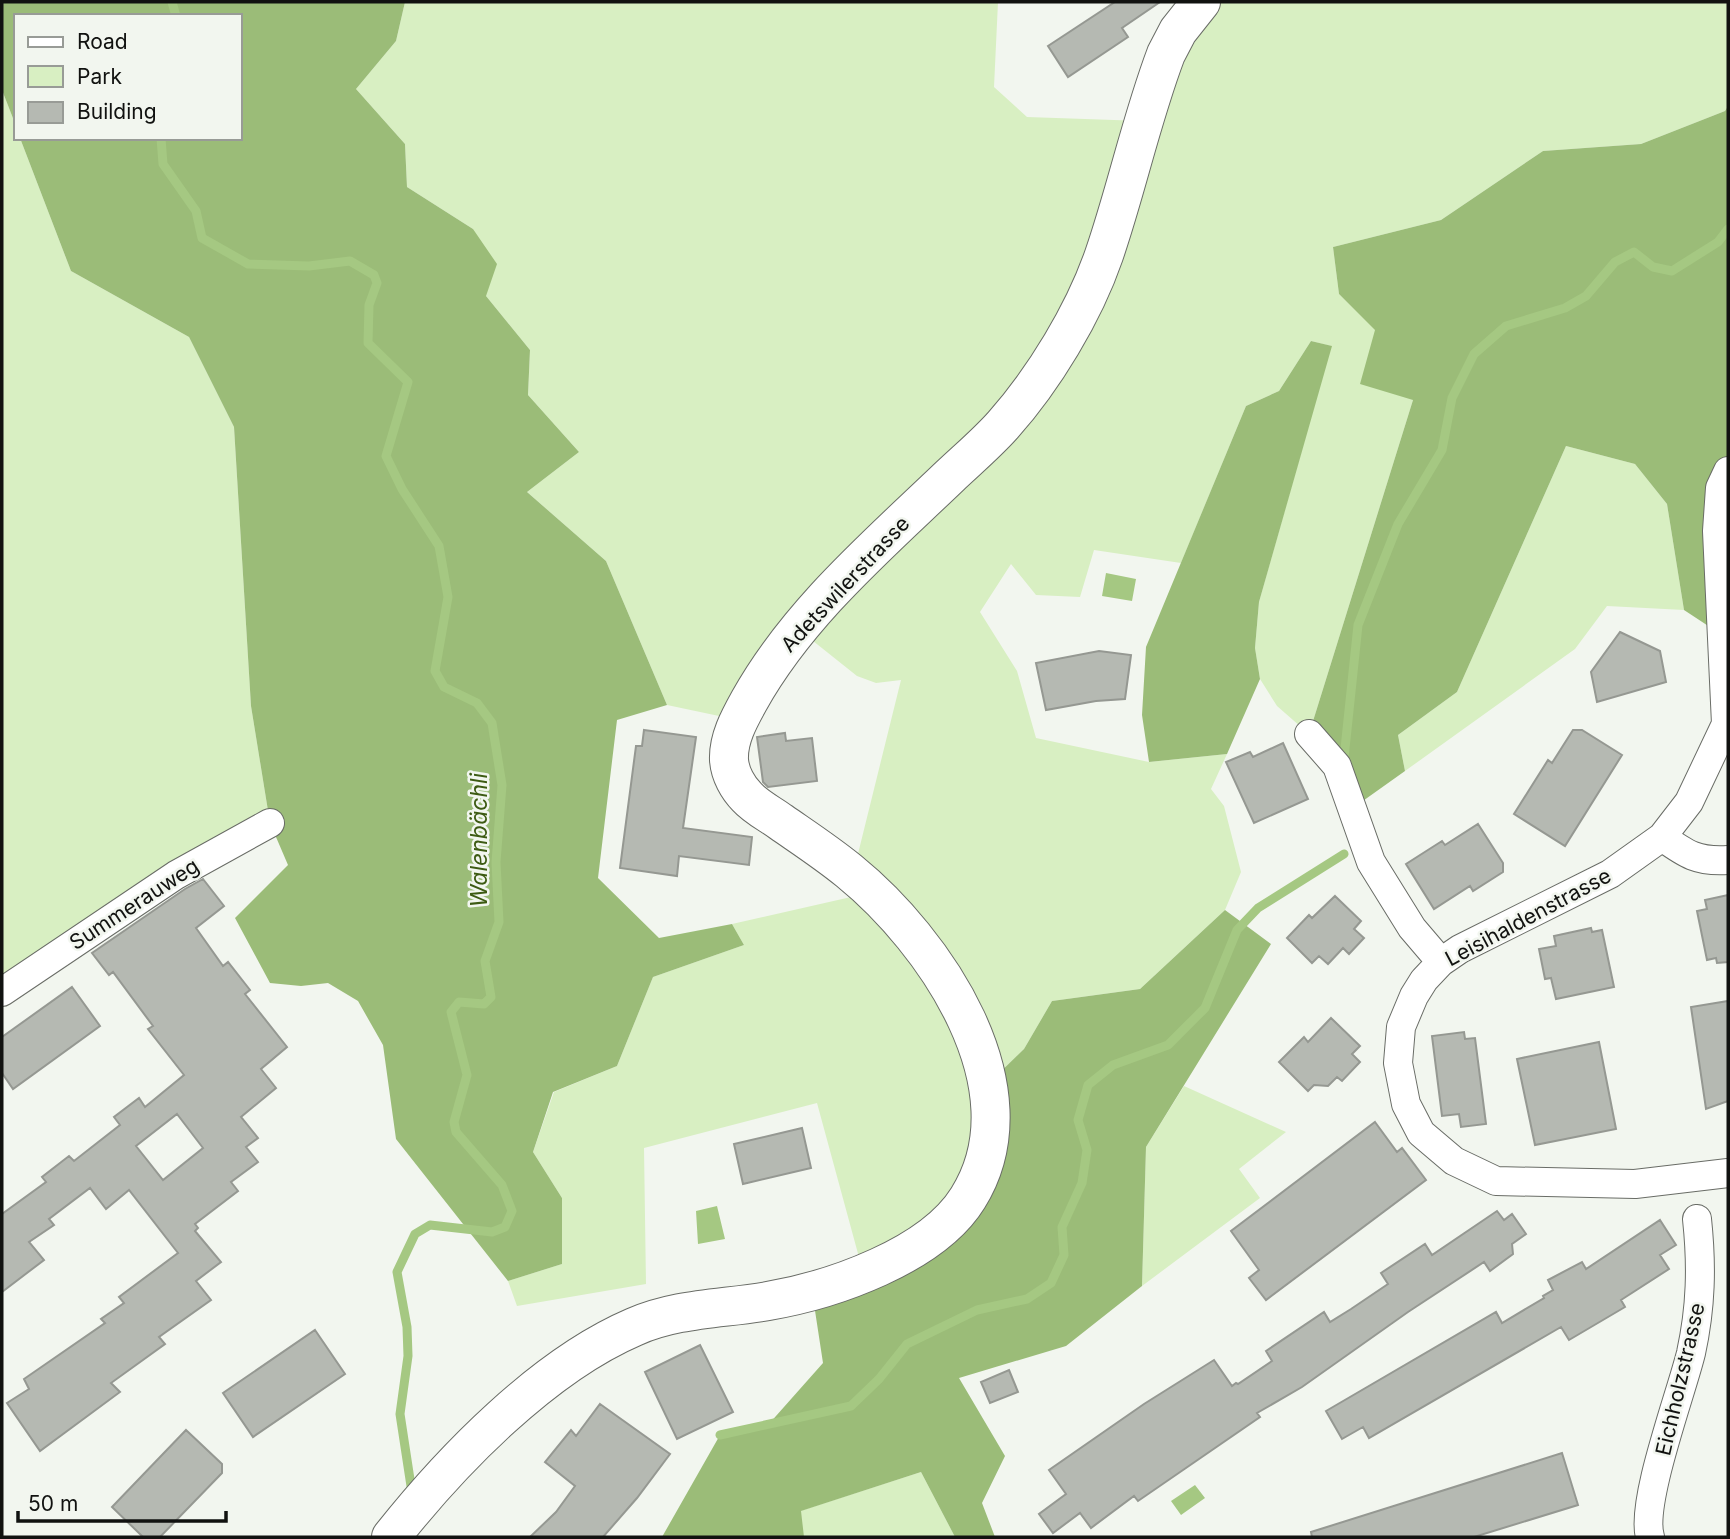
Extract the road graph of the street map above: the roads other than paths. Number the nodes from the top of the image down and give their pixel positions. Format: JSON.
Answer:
{"nodes":[{"id":1,"x":1200,"y":2,"type":"edge"},
{"id":2,"x":1728,"y":471,"type":"edge"},
{"id":3,"x":1309,"y":734,"type":"dead end"},
{"id":4,"x":270,"y":823,"type":"dead end"},
{"id":5,"x":1662,"y":837,"type":"junction"},
{"id":6,"x":1728,"y":860,"type":"edge"},
{"id":7,"x":1441,"y":962,"type":"junction"},
{"id":8,"x":2,"y":992,"type":"edge"},
{"id":9,"x":1728,"y":1173,"type":"edge"},
{"id":10,"x":1697,"y":1219,"type":"dead end"},
{"id":11,"x":391,"y":1537,"type":"edge"},
{"id":12,"x":1650,"y":1537,"type":"edge"}],
"edges":[{"from":1,"to":11,"type":"street","name":"Adetswilerstrasse"},
{"from":2,"to":5,"type":"street"},
{"from":3,"to":7,"type":"street"},
{"from":4,"to":8,"type":"street","name":"Summerauweg"},
{"from":5,"to":6,"type":"street"},
{"from":5,"to":7,"type":"street","name":"Leisihaldenstrasse"},
{"from":7,"to":9,"type":"street","name":"Leisihaldenstrasse"},
{"from":10,"to":12,"type":"street","name":"Eichholzstrasse"}]}
